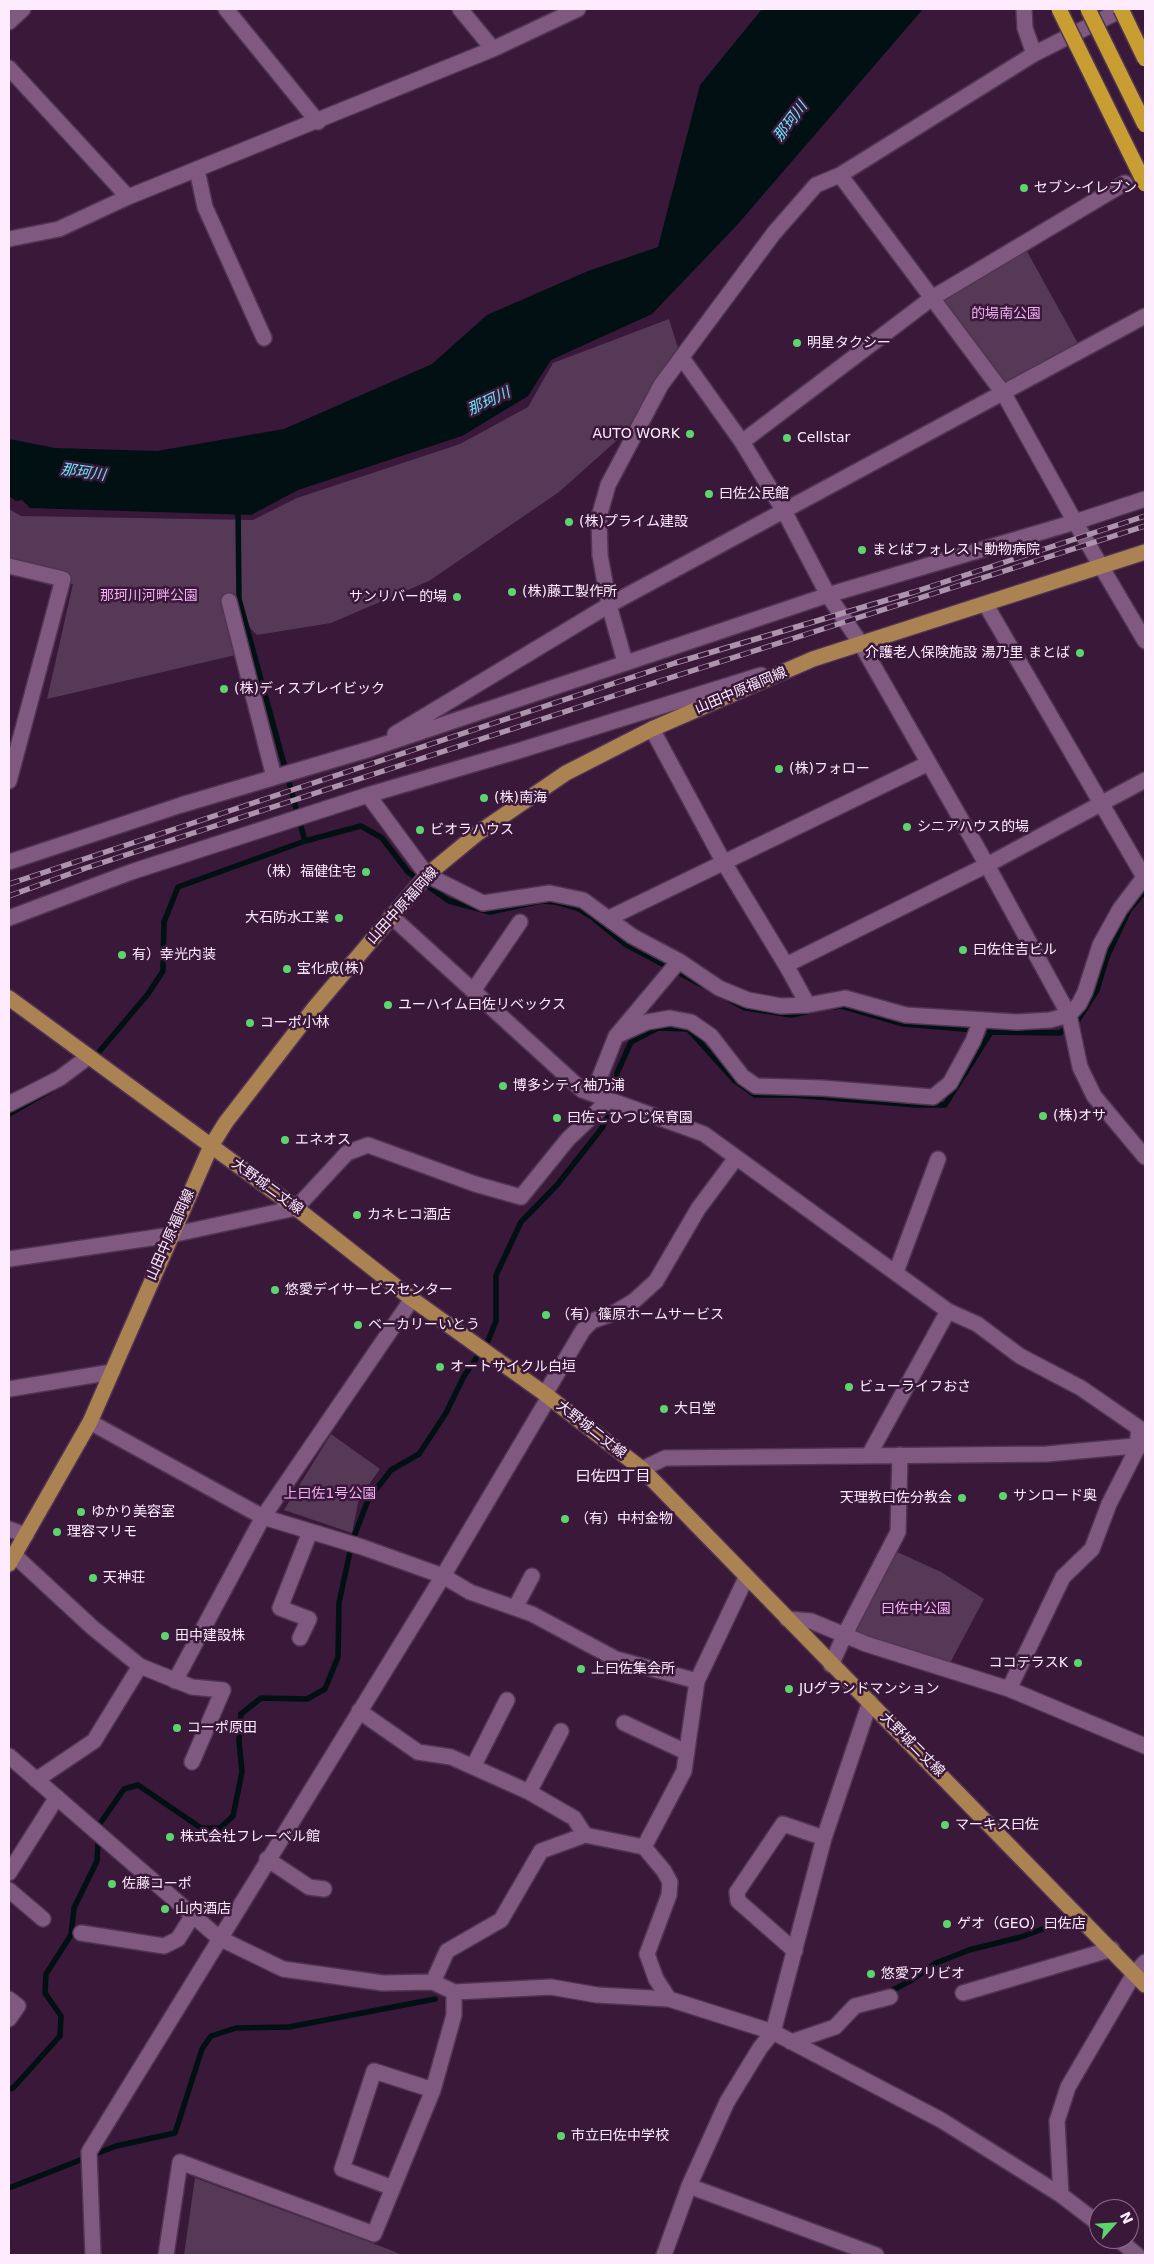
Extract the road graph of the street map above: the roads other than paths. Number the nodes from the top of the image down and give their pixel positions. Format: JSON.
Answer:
{"nodes":[{"id":1,"x":23,"y":9,"type":"edge"},
{"id":2,"x":226,"y":9,"type":"edge"},
{"id":3,"x":460,"y":9,"type":"edge"},
{"id":4,"x":578,"y":9,"type":"edge"},
{"id":5,"x":1024,"y":9,"type":"edge"},
{"id":6,"x":1059,"y":9,"type":"edge"},
{"id":7,"x":1088,"y":9,"type":"edge"},
{"id":8,"x":1122,"y":9,"type":"edge"},
{"id":9,"x":9,"y":22,"type":"edge"},
{"id":10,"x":493,"y":49,"type":"junction"},
{"id":11,"x":1034,"y":54,"type":"junction"},
{"id":12,"x":1145,"y":59,"type":"edge"},
{"id":13,"x":9,"y":68,"type":"edge"},
{"id":14,"x":318,"y":122,"type":"junction"},
{"id":15,"x":1145,"y":125,"type":"edge"},
{"id":16,"x":197,"y":170,"type":"junction"},
{"id":17,"x":840,"y":175,"type":"junction"},
{"id":18,"x":1125,"y":183,"type":"dead end"},
{"id":19,"x":1145,"y":184,"type":"edge"},
{"id":20,"x":128,"y":197,"type":"junction"},
{"id":21,"x":9,"y":239,"type":"edge"},
{"id":22,"x":932,"y":298,"type":"junction"},
{"id":23,"x":1145,"y":316,"type":"edge"},
{"id":24,"x":264,"y":338,"type":"dead end"},
{"id":25,"x":682,"y":358,"type":"junction"},
{"id":26,"x":1004,"y":394,"type":"junction"},
{"id":27,"x":742,"y":442,"type":"junction"},
{"id":28,"x":1145,"y":498,"type":"edge"},
{"id":29,"x":784,"y":511,"type":"junction"},
{"id":30,"x":1075,"y":522,"type":"junction"},
{"id":31,"x":1145,"y":552,"type":"edge"},
{"id":32,"x":9,"y":566,"type":"edge"},
{"id":33,"x":1102,"y":566,"type":"junction"},
{"id":34,"x":828,"y":595,"type":"junction"},
{"id":35,"x":229,"y":601,"type":"dead end"},
{"id":36,"x":609,"y":605,"type":"junction"},
{"id":37,"x":986,"y":605,"type":"junction"},
{"id":38,"x":1145,"y":642,"type":"edge"},
{"id":39,"x":861,"y":644,"type":"junction"},
{"id":40,"x":813,"y":659,"type":"junction"},
{"id":41,"x":625,"y":662,"type":"junction"},
{"id":42,"x":652,"y":729,"type":"junction"},
{"id":43,"x":370,"y":748,"type":"junction"},
{"id":44,"x":929,"y":763,"type":"junction"},
{"id":45,"x":274,"y":777,"type":"junction"},
{"id":46,"x":1145,"y":780,"type":"edge"},
{"id":47,"x":9,"y":782,"type":"edge"},
{"id":48,"x":368,"y":794,"type":"junction"},
{"id":49,"x":1102,"y":805,"type":"junction"},
{"id":50,"x":723,"y":861,"type":"junction"},
{"id":51,"x":9,"y":862,"type":"edge"},
{"id":52,"x":987,"y":866,"type":"junction"},
{"id":53,"x":427,"y":875,"type":"junction"},
{"id":54,"x":1144,"y":876,"type":"edge"},
{"id":55,"x":391,"y":916,"type":"junction"},
{"id":56,"x":9,"y":918,"type":"edge"},
{"id":57,"x":609,"y":918,"type":"junction"},
{"id":58,"x":520,"y":922,"type":"dead end"},
{"id":59,"x":679,"y":961,"type":"junction"},
{"id":60,"x":786,"y":965,"type":"junction"},
{"id":61,"x":473,"y":991,"type":"junction"},
{"id":62,"x":9,"y":998,"type":"edge"},
{"id":63,"x":808,"y":1006,"type":"junction"},
{"id":64,"x":1069,"y":1015,"type":"junction"},
{"id":65,"x":981,"y":1020,"type":"junction"},
{"id":66,"x":616,"y":1036,"type":"junction"},
{"id":67,"x":88,"y":1056,"type":"junction"},
{"id":68,"x":593,"y":1094,"type":"junction"},
{"id":69,"x":609,"y":1100,"type":"junction"},
{"id":70,"x":9,"y":1104,"type":"edge"},
{"id":71,"x":211,"y":1146,"type":"junction"},
{"id":72,"x":1145,"y":1157,"type":"edge"},
{"id":73,"x":736,"y":1158,"type":"junction"},
{"id":74,"x":938,"y":1159,"type":"dead end"},
{"id":75,"x":296,"y":1208,"type":"junction"},
{"id":76,"x":170,"y":1235,"type":"junction"},
{"id":77,"x":9,"y":1260,"type":"edge"},
{"id":78,"x":896,"y":1272,"type":"junction"},
{"id":79,"x":412,"y":1299,"type":"junction"},
{"id":80,"x":948,"y":1311,"type":"junction"},
{"id":81,"x":112,"y":1372,"type":"junction"},
{"id":82,"x":9,"y":1388,"type":"edge"},
{"id":83,"x":547,"y":1396,"type":"junction"},
{"id":84,"x":90,"y":1422,"type":"junction"},
{"id":85,"x":1142,"y":1442,"type":"edge"},
{"id":86,"x":869,"y":1455,"type":"junction"},
{"id":87,"x":900,"y":1455,"type":"junction"},
{"id":88,"x":642,"y":1469,"type":"junction"},
{"id":89,"x":263,"y":1517,"type":"junction"},
{"id":90,"x":9,"y":1529,"type":"edge"},
{"id":91,"x":310,"y":1532,"type":"junction"},
{"id":92,"x":26,"y":1535,"type":"junction"},
{"id":93,"x":11,"y":1559,"type":"edge"},
{"id":94,"x":443,"y":1576,"type":"junction"},
{"id":95,"x":532,"y":1576,"type":"dead end"},
{"id":96,"x":746,"y":1578,"type":"junction"},
{"id":97,"x":515,"y":1608,"type":"junction"},
{"id":98,"x":787,"y":1619,"type":"junction"},
{"id":99,"x":845,"y":1634,"type":"junction"},
{"id":100,"x":300,"y":1638,"type":"dead end"},
{"id":101,"x":831,"y":1665,"type":"junction"},
{"id":102,"x":140,"y":1666,"type":"junction"},
{"id":103,"x":174,"y":1681,"type":"junction"},
{"id":104,"x":697,"y":1681,"type":"junction"},
{"id":105,"x":1010,"y":1689,"type":"junction"},
{"id":106,"x":508,"y":1700,"type":"dead end"},
{"id":107,"x":870,"y":1702,"type":"junction"},
{"id":108,"x":359,"y":1711,"type":"junction"},
{"id":109,"x":624,"y":1723,"type":"dead end"},
{"id":110,"x":561,"y":1731,"type":"dead end"},
{"id":111,"x":1145,"y":1746,"type":"edge"},
{"id":112,"x":686,"y":1752,"type":"junction"},
{"id":113,"x":9,"y":1756,"type":"edge"},
{"id":114,"x":192,"y":1762,"type":"dead end"},
{"id":115,"x":473,"y":1767,"type":"junction"},
{"id":116,"x":36,"y":1780,"type":"junction"},
{"id":117,"x":529,"y":1792,"type":"junction"},
{"id":118,"x":57,"y":1797,"type":"junction"},
{"id":119,"x":585,"y":1835,"type":"junction"},
{"id":120,"x":824,"y":1838,"type":"junction"},
{"id":121,"x":644,"y":1847,"type":"junction"},
{"id":122,"x":268,"y":1859,"type":"junction"},
{"id":123,"x":9,"y":1873,"type":"edge"},
{"id":124,"x":9,"y":1890,"type":"edge"},
{"id":125,"x":324,"y":1890,"type":"dead end"},
{"id":126,"x":193,"y":1915,"type":"junction"},
{"id":127,"x":42,"y":1919,"type":"dead end"},
{"id":128,"x":81,"y":1933,"type":"dead end"},
{"id":129,"x":219,"y":1938,"type":"junction"},
{"id":130,"x":1112,"y":1949,"type":"junction"},
{"id":131,"x":795,"y":1951,"type":"junction"},
{"id":132,"x":1145,"y":1962,"type":"edge"},
{"id":133,"x":1134,"y":1974,"type":"junction"},
{"id":134,"x":433,"y":1982,"type":"junction"},
{"id":135,"x":1145,"y":1985,"type":"edge"},
{"id":136,"x":454,"y":1992,"type":"junction"},
{"id":137,"x":963,"y":1993,"type":"dead end"},
{"id":138,"x":890,"y":1998,"type":"dead end"},
{"id":139,"x":9,"y":1999,"type":"edge"},
{"id":140,"x":669,"y":1999,"type":"junction"},
{"id":141,"x":9,"y":2019,"type":"edge"},
{"id":142,"x":773,"y":2032,"type":"junction"},
{"id":143,"x":791,"y":2042,"type":"junction"},
{"id":144,"x":433,"y":2090,"type":"junction"},
{"id":145,"x":689,"y":2186,"type":"junction"},
{"id":146,"x":393,"y":2188,"type":"junction"},
{"id":147,"x":1061,"y":2194,"type":"junction"},
{"id":148,"x":1089,"y":2216,"type":"edge"},
{"id":149,"x":93,"y":2255,"type":"edge"},
{"id":150,"x":166,"y":2255,"type":"edge"},
{"id":151,"x":664,"y":2255,"type":"edge"},
{"id":152,"x":876,"y":2255,"type":"edge"}],
"edges":[{"from":1,"to":9,"type":"street"},
{"from":2,"to":14,"type":"street"},
{"from":3,"to":10,"type":"street"},
{"from":4,"to":10,"type":"street"},
{"from":5,"to":11,"type":"street"},
{"from":6,"to":19,"type":"highway","bridge":true},
{"from":7,"to":15,"type":"highway","bridge":true},
{"from":8,"to":11,"type":"street"},
{"from":8,"to":12,"type":"highway","bridge":true},
{"from":10,"to":14,"type":"street"},
{"from":11,"to":17,"type":"street"},
{"from":13,"to":20,"type":"street"},
{"from":14,"to":16,"type":"street"},
{"from":16,"to":20,"type":"street"},
{"from":16,"to":24,"type":"street"},
{"from":17,"to":22,"type":"street"},
{"from":17,"to":25,"type":"street"},
{"from":18,"to":22,"type":"street"},
{"from":20,"to":21,"type":"street"},
{"from":22,"to":26,"type":"street"},
{"from":22,"to":27,"type":"street"},
{"from":23,"to":26,"type":"street"},
{"from":25,"to":27,"type":"street"},
{"from":25,"to":36,"type":"street"},
{"from":26,"to":29,"type":"street"},
{"from":26,"to":30,"type":"street"},
{"from":27,"to":29,"type":"street"},
{"from":28,"to":30,"type":"street"},
{"from":29,"to":34,"type":"street"},
{"from":29,"to":36,"type":"street"},
{"from":30,"to":33,"type":"street"},
{"from":30,"to":34,"type":"street"},
{"from":31,"to":33,"type":"main road","name":"山田中原福岡線"},
{"from":32,"to":47,"type":"street"},
{"from":33,"to":37,"type":"main road","name":"山田中原福岡線"},
{"from":33,"to":38,"type":"street"},
{"from":34,"to":39,"type":"street"},
{"from":34,"to":41,"type":"street"},
{"from":35,"to":45,"type":"street"},
{"from":36,"to":41,"type":"street"},
{"from":36,"to":43,"type":"street"},
{"from":37,"to":39,"type":"main road","name":"山田中原福岡線"},
{"from":37,"to":49,"type":"street"},
{"from":39,"to":40,"type":"main road","name":"山田中原福岡線"},
{"from":39,"to":44,"type":"street"},
{"from":40,"to":42,"type":"main road","name":"山田中原福岡線"},
{"from":40,"to":48,"type":"street"},
{"from":41,"to":43,"type":"street"},
{"from":42,"to":50,"type":"street"},
{"from":42,"to":53,"type":"main road","name":"山田中原福岡線"},
{"from":43,"to":45,"type":"street"},
{"from":44,"to":50,"type":"street"},
{"from":44,"to":52,"type":"street"},
{"from":45,"to":51,"type":"street"},
{"from":46,"to":49,"type":"street"},
{"from":48,"to":53,"type":"street"},
{"from":48,"to":56,"type":"street"},
{"from":49,"to":52,"type":"street"},
{"from":49,"to":54,"type":"street"},
{"from":50,"to":57,"type":"street"},
{"from":50,"to":60,"type":"street"},
{"from":52,"to":60,"type":"street"},
{"from":52,"to":64,"type":"street"},
{"from":53,"to":55,"type":"main road","name":"山田中原福岡線"},
{"from":53,"to":57,"type":"street"},
{"from":54,"to":64,"type":"street"},
{"from":55,"to":61,"type":"street"},
{"from":55,"to":71,"type":"main road","name":"山田中原福岡線"},
{"from":57,"to":59,"type":"street"},
{"from":58,"to":61,"type":"street"},
{"from":59,"to":63,"type":"street"},
{"from":59,"to":66,"type":"street"},
{"from":60,"to":63,"type":"street"},
{"from":61,"to":68,"type":"street"},
{"from":62,"to":67,"type":"main road","name":"大野城二丈線"},
{"from":63,"to":65,"type":"street"},
{"from":64,"to":65,"type":"street"},
{"from":64,"to":72,"type":"street"},
{"from":65,"to":66,"type":"street"},
{"from":66,"to":68,"type":"street"},
{"from":67,"to":70,"type":"street"},
{"from":67,"to":71,"type":"main road","name":"大野城二丈線"},
{"from":68,"to":69,"type":"street"},
{"from":69,"to":73,"type":"street"},
{"from":69,"to":75,"type":"street"},
{"from":71,"to":75,"type":"main road","name":"大野城二丈線"},
{"from":71,"to":76,"type":"main road","name":"山田中原福岡線"},
{"from":73,"to":78,"type":"street"},
{"from":73,"to":83,"type":"street"},
{"from":74,"to":78,"type":"street"},
{"from":75,"to":76,"type":"street"},
{"from":75,"to":79,"type":"main road","name":"大野城二丈線"},
{"from":76,"to":77,"type":"street"},
{"from":76,"to":81,"type":"main road","name":"山田中原福岡線"},
{"from":78,"to":80,"type":"street"},
{"from":79,"to":83,"type":"main road","name":"大野城二丈線"},
{"from":79,"to":89,"type":"street"},
{"from":80,"to":85,"type":"street"},
{"from":80,"to":86,"type":"street"},
{"from":81,"to":82,"type":"street"},
{"from":81,"to":84,"type":"main road","name":"山田中原福岡線"},
{"from":83,"to":88,"type":"main road","name":"大野城二丈線"},
{"from":83,"to":94,"type":"street"},
{"from":84,"to":89,"type":"street"},
{"from":84,"to":92,"type":"main road","name":"山田中原福岡線"},
{"from":85,"to":87,"type":"street"},
{"from":85,"to":105,"type":"street"},
{"from":86,"to":87,"type":"street"},
{"from":86,"to":88,"type":"street"},
{"from":87,"to":99,"type":"street"},
{"from":88,"to":96,"type":"main road","name":"大野城二丈線"},
{"from":89,"to":91,"type":"street"},
{"from":89,"to":103,"type":"street"},
{"from":90,"to":92,"type":"street"},
{"from":91,"to":94,"type":"street"},
{"from":91,"to":100,"type":"street"},
{"from":92,"to":93,"type":"main road","name":"山田中原福岡線"},
{"from":93,"to":102,"type":"street"},
{"from":94,"to":97,"type":"street"},
{"from":94,"to":108,"type":"street"},
{"from":95,"to":97,"type":"street"},
{"from":96,"to":98,"type":"main road","name":"大野城二丈線"},
{"from":96,"to":104,"type":"street"},
{"from":97,"to":104,"type":"street"},
{"from":98,"to":99,"type":"street"},
{"from":98,"to":101,"type":"main road","name":"大野城二丈線"},
{"from":99,"to":101,"type":"street"},
{"from":99,"to":105,"type":"street"},
{"from":101,"to":107,"type":"main road","name":"大野城二丈線"},
{"from":102,"to":103,"type":"street"},
{"from":102,"to":116,"type":"street"},
{"from":103,"to":114,"type":"street"},
{"from":104,"to":112,"type":"street"},
{"from":105,"to":111,"type":"street"},
{"from":106,"to":115,"type":"street"},
{"from":107,"to":120,"type":"street"},
{"from":107,"to":130,"type":"main road","name":"大野城二丈線"},
{"from":108,"to":115,"type":"street"},
{"from":108,"to":122,"type":"street"},
{"from":109,"to":112,"type":"street"},
{"from":110,"to":117,"type":"street"},
{"from":112,"to":121,"type":"street"},
{"from":113,"to":116,"type":"street"},
{"from":115,"to":117,"type":"street"},
{"from":116,"to":118,"type":"street"},
{"from":117,"to":119,"type":"street"},
{"from":118,"to":123,"type":"street"},
{"from":118,"to":126,"type":"street"},
{"from":119,"to":121,"type":"street"},
{"from":119,"to":134,"type":"street"},
{"from":120,"to":131,"type":"street"},
{"from":120,"to":131,"type":"street"},
{"from":121,"to":140,"type":"street"},
{"from":122,"to":125,"type":"street"},
{"from":122,"to":129,"type":"street"},
{"from":124,"to":127,"type":"street"},
{"from":126,"to":128,"type":"street"},
{"from":126,"to":129,"type":"street"},
{"from":129,"to":134,"type":"street"},
{"from":129,"to":149,"type":"street"},
{"from":130,"to":133,"type":"main road","name":"大野城二丈線"},
{"from":130,"to":137,"type":"street"},
{"from":131,"to":142,"type":"street"},
{"from":132,"to":133,"type":"street"},
{"from":133,"to":135,"type":"main road","name":"大野城二丈線"},
{"from":133,"to":147,"type":"street"},
{"from":134,"to":136,"type":"street"},
{"from":136,"to":140,"type":"street"},
{"from":136,"to":144,"type":"street"},
{"from":138,"to":143,"type":"street"},
{"from":139,"to":141,"type":"street"},
{"from":140,"to":142,"type":"street"},
{"from":142,"to":143,"type":"street"},
{"from":142,"to":145,"type":"street"},
{"from":143,"to":147,"type":"street"},
{"from":144,"to":146,"type":"street"},
{"from":144,"to":146,"type":"street"},
{"from":145,"to":151,"type":"street"},
{"from":145,"to":152,"type":"street"},
{"from":146,"to":150,"type":"street"},
{"from":147,"to":148,"type":"street"}]}
